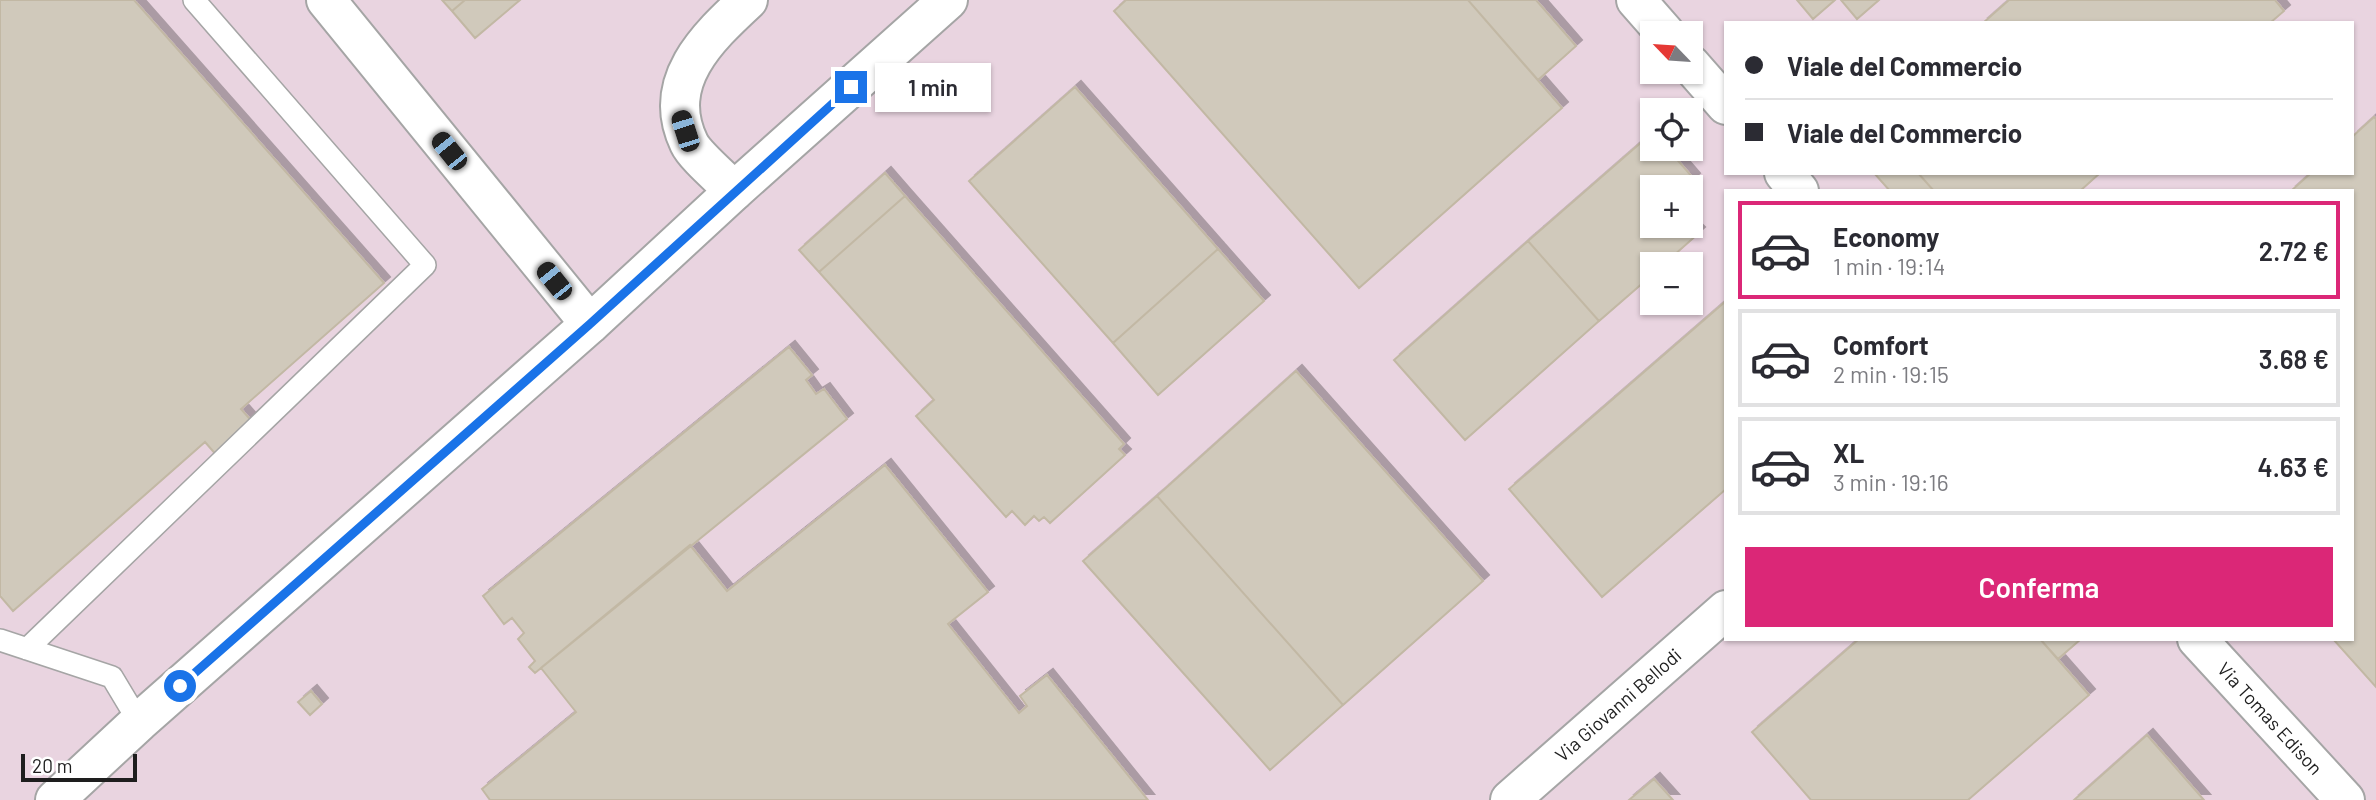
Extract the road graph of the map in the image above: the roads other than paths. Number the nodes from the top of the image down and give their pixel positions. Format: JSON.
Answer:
{"nodes":[{"id":1,"x":194,"y":0,"type":"edge"},
{"id":2,"x":326,"y":0,"type":"edge"},
{"id":3,"x":748,"y":0,"type":"edge"},
{"id":4,"x":948,"y":0,"type":"edge"},
{"id":5,"x":1636,"y":0,"type":"edge"},
{"id":6,"x":1654,"y":21,"type":"edge"},
{"id":7,"x":1703,"y":79,"type":"edge"},
{"id":8,"x":1724,"y":103,"type":"edge"},
{"id":9,"x":1786,"y":175,"type":"edge"},
{"id":10,"x":1797,"y":189,"type":"edge"},
{"id":11,"x":734,"y":191,"type":"junction"},
{"id":12,"x":590,"y":324,"type":"junction"},
{"id":13,"x":1724,"y":612,"type":"edge"},
{"id":14,"x":0,"y":640,"type":"edge"},
{"id":15,"x":2199,"y":641,"type":"edge"},
{"id":16,"x":27,"y":649,"type":"junction"},
{"id":17,"x":139,"y":722,"type":"junction"},
{"id":18,"x":55,"y":800,"type":"edge"},
{"id":19,"x":1510,"y":800,"type":"edge"},
{"id":20,"x":2345,"y":800,"type":"edge"}],
"edges":[{"from":1,"to":16,"type":"lane"},
{"from":2,"to":12,"type":"street"},
{"from":3,"to":11,"type":"street"},
{"from":4,"to":11,"type":"street"},
{"from":5,"to":6,"type":"street"},
{"from":7,"to":8,"type":"street"},
{"from":9,"to":10,"type":"street"},
{"from":11,"to":12,"type":"street"},
{"from":12,"to":17,"type":"street"},
{"from":13,"to":19,"type":"street","name":"Via Giovanni Bellodi"},
{"from":14,"to":16,"type":"lane"},
{"from":15,"to":20,"type":"street","name":"Via Tomas Edison"},
{"from":16,"to":17,"type":"lane"},
{"from":17,"to":18,"type":"street"}]}
